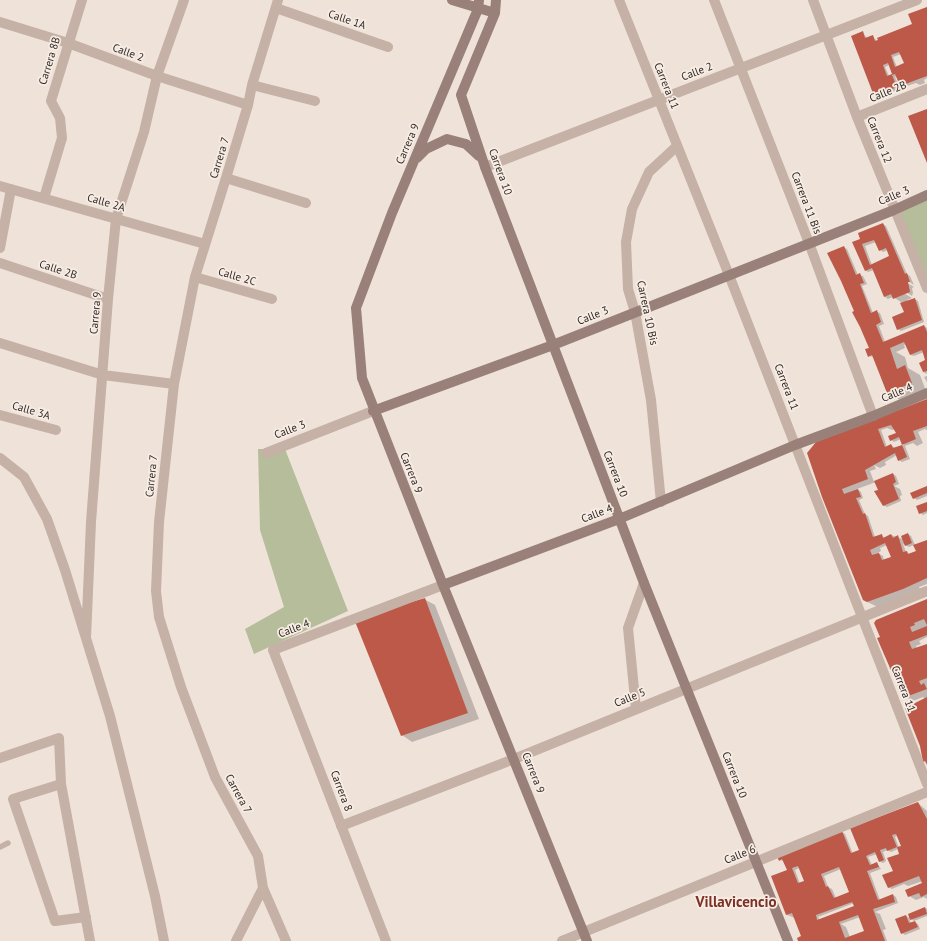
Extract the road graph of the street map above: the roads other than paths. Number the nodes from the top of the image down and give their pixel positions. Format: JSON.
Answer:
{"nodes":[{"id":1,"x":82,"y":0,"type":"edge"},
{"id":2,"x":184,"y":0,"type":"edge"},
{"id":3,"x":452,"y":0,"type":"edge"},
{"id":4,"x":496,"y":0,"type":"edge"},
{"id":5,"x":619,"y":0,"type":"edge"},
{"id":6,"x":714,"y":0,"type":"edge"},
{"id":7,"x":813,"y":0,"type":"edge"},
{"id":8,"x":917,"y":0,"type":"edge"},
{"id":9,"x":277,"y":4,"type":"edge"},
{"id":10,"x":478,"y":4,"type":"edge"},
{"id":11,"x":494,"y":13,"type":"junction"},
{"id":12,"x":0,"y":22,"type":"edge"},
{"id":13,"x":827,"y":36,"type":"junction"},
{"id":14,"x":68,"y":43,"type":"junction"},
{"id":15,"x":388,"y":47,"type":"dead end"},
{"id":16,"x":742,"y":67,"type":"junction"},
{"id":17,"x":157,"y":76,"type":"junction"},
{"id":18,"x":252,"y":85,"type":"junction"},
{"id":19,"x":927,"y":89,"type":"edge"},
{"id":20,"x":659,"y":99,"type":"junction"},
{"id":21,"x":315,"y":101,"type":"dead end"},
{"id":22,"x":248,"y":105,"type":"junction"},
{"id":23,"x":857,"y":117,"type":"junction"},
{"id":24,"x":677,"y":146,"type":"junction"},
{"id":25,"x":411,"y":166,"type":"junction"},
{"id":26,"x":484,"y":167,"type":"junction"},
{"id":27,"x":226,"y":178,"type":"junction"},
{"id":28,"x":0,"y":186,"type":"edge"},
{"id":29,"x":11,"y":189,"type":"junction"},
{"id":30,"x":927,"y":195,"type":"edge"},
{"id":31,"x":44,"y":198,"type":"junction"},
{"id":32,"x":306,"y":203,"type":"dead end"},
{"id":33,"x":894,"y":210,"type":"junction"},
{"id":34,"x":116,"y":219,"type":"junction"},
{"id":35,"x":809,"y":243,"type":"junction"},
{"id":36,"x":205,"y":244,"type":"junction"},
{"id":37,"x":0,"y":248,"type":"edge"},
{"id":38,"x":0,"y":263,"type":"edge"},
{"id":39,"x":729,"y":275,"type":"junction"},
{"id":40,"x":195,"y":277,"type":"junction"},
{"id":41,"x":927,"y":288,"type":"edge"},
{"id":42,"x":108,"y":299,"type":"junction"},
{"id":43,"x":272,"y":299,"type":"dead end"},
{"id":44,"x":635,"y":312,"type":"junction"},
{"id":45,"x":0,"y":344,"type":"edge"},
{"id":46,"x":553,"y":345,"type":"junction"},
{"id":47,"x":103,"y":375,"type":"junction"},
{"id":48,"x":174,"y":384,"type":"junction"},
{"id":49,"x":927,"y":393,"type":"edge"},
{"id":50,"x":373,"y":410,"type":"junction"},
{"id":51,"x":0,"y":415,"type":"edge"},
{"id":52,"x":873,"y":416,"type":"junction"},
{"id":53,"x":56,"y":430,"type":"dead end"},
{"id":54,"x":795,"y":445,"type":"junction"},
{"id":55,"x":266,"y":453,"type":"dead end"},
{"id":56,"x":0,"y":458,"type":"edge"},
{"id":57,"x":661,"y":502,"type":"junction"},
{"id":58,"x":620,"y":519,"type":"junction"},
{"id":59,"x":644,"y":583,"type":"junction"},
{"id":60,"x":443,"y":585,"type":"junction"},
{"id":61,"x":927,"y":590,"type":"edge"},
{"id":62,"x":862,"y":616,"type":"junction"},
{"id":63,"x":86,"y":638,"type":"junction"},
{"id":64,"x":273,"y":650,"type":"joint"},
{"id":65,"x":687,"y":689,"type":"junction"},
{"id":66,"x":636,"y":709,"type":"junction"},
{"id":67,"x":0,"y":758,"type":"edge"},
{"id":68,"x":514,"y":759,"type":"junction"},
{"id":69,"x":61,"y":784,"type":"junction"},
{"id":70,"x":927,"y":784,"type":"edge"},
{"id":71,"x":927,"y":792,"type":"edge"},
{"id":72,"x":341,"y":826,"type":"junction"},
{"id":73,"x":8,"y":843,"type":"dead end"},
{"id":74,"x":0,"y":847,"type":"edge"},
{"id":75,"x":756,"y":862,"type":"junction"},
{"id":76,"x":262,"y":888,"type":"junction"},
{"id":77,"x":86,"y":918,"type":"junction"},
{"id":78,"x":586,"y":937,"type":"edge"},
{"id":79,"x":90,"y":941,"type":"edge"},
{"id":80,"x":164,"y":941,"type":"edge"},
{"id":81,"x":236,"y":941,"type":"edge"},
{"id":82,"x":286,"y":941,"type":"edge"},
{"id":83,"x":386,"y":941,"type":"edge"},
{"id":84,"x":562,"y":941,"type":"edge"},
{"id":85,"x":788,"y":941,"type":"edge"}],
"edges":[{"from":1,"to":14,"type":"street","name":"Carrera 8B"},
{"from":2,"to":17,"type":"street","name":"Carrera 9"},
{"from":3,"to":10,"type":"main road"},
{"from":4,"to":11,"type":"main road","name":"Carrera 10"},
{"from":5,"to":20,"type":"street","name":"Carrera 11"},
{"from":6,"to":16,"type":"street","name":"Carrera 11 Bis"},
{"from":7,"to":13,"type":"street","name":"Carrera 12"},
{"from":8,"to":13,"type":"street","name":"Calle 2"},
{"from":9,"to":15,"type":"street","name":"Calle 1A"},
{"from":9,"to":18,"type":"street","name":"Carrera 7"},
{"from":10,"to":11,"type":"main road"},
{"from":10,"to":25,"type":"main road","name":"Carrera 9"},
{"from":11,"to":26,"type":"main road","name":"Carrera 10"},
{"from":12,"to":14,"type":"street","name":"Calle 2"},
{"from":13,"to":16,"type":"street","name":"Calle 2"},
{"from":13,"to":23,"type":"street","name":"Carrera 12"},
{"from":14,"to":17,"type":"street","name":"Calle 2"},
{"from":14,"to":31,"type":"street","name":"Carrera 8B"},
{"from":16,"to":20,"type":"street","name":"Calle 2"},
{"from":16,"to":35,"type":"street","name":"Carrera 11 Bis"},
{"from":17,"to":22,"type":"street","name":"Calle 2"},
{"from":17,"to":34,"type":"street","name":"Carrera 9"},
{"from":18,"to":21,"type":"street"},
{"from":18,"to":22,"type":"street","name":"Carrera 7"},
{"from":19,"to":23,"type":"street","name":"Calle 2B"},
{"from":20,"to":24,"type":"street","name":"Carrera 11"},
{"from":20,"to":26,"type":"street","name":"Calle 2"},
{"from":22,"to":27,"type":"street","name":"Carrera 7"},
{"from":23,"to":33,"type":"street","name":"Carrera 12"},
{"from":24,"to":39,"type":"street","name":"Carrera 11"},
{"from":24,"to":44,"type":"street","name":"Carrera 10 Bis"},
{"from":25,"to":26,"type":"main road"},
{"from":25,"to":50,"type":"main road","name":"Carrera 9"},
{"from":26,"to":46,"type":"main road","name":"Carrera 10"},
{"from":27,"to":32,"type":"street"},
{"from":27,"to":36,"type":"street","name":"Carrera 7"},
{"from":28,"to":29,"type":"street","name":"Calle 2A"},
{"from":29,"to":31,"type":"street","name":"Calle 2A"},
{"from":29,"to":37,"type":"street"},
{"from":30,"to":33,"type":"main road","name":"Calle 3"},
{"from":31,"to":34,"type":"street","name":"Calle 2A"},
{"from":33,"to":35,"type":"main road","name":"Calle 3"},
{"from":33,"to":41,"type":"street","name":"Carrera 12"},
{"from":34,"to":36,"type":"street","name":"Calle 2A"},
{"from":34,"to":42,"type":"street","name":"Carrera 9"},
{"from":35,"to":39,"type":"main road","name":"Calle 3"},
{"from":35,"to":52,"type":"street","name":"Carrera 11 Bis"},
{"from":36,"to":40,"type":"street","name":"Carrera 7"},
{"from":38,"to":42,"type":"street","name":"Calle 2B"},
{"from":39,"to":44,"type":"main road","name":"Calle 3"},
{"from":39,"to":54,"type":"street","name":"Carrera 11"},
{"from":40,"to":43,"type":"street","name":"Calle 2C"},
{"from":40,"to":48,"type":"street","name":"Carrera 7"},
{"from":42,"to":47,"type":"street","name":"Carrera 9"},
{"from":44,"to":46,"type":"main road","name":"Calle 3"},
{"from":44,"to":57,"type":"street","name":"Carrera 10 Bis"},
{"from":45,"to":47,"type":"street"},
{"from":46,"to":50,"type":"main road","name":"Calle 3"},
{"from":46,"to":58,"type":"main road","name":"Carrera 10"},
{"from":47,"to":48,"type":"street"},
{"from":47,"to":63,"type":"street","name":"Carrera 9"},
{"from":48,"to":76,"type":"street","name":"Carrera 7"},
{"from":49,"to":52,"type":"main road","name":"Calle 4"},
{"from":50,"to":55,"type":"street","name":"Calle 3"},
{"from":50,"to":60,"type":"main road","name":"Carrera 9"},
{"from":51,"to":53,"type":"street","name":"Calle 3A"},
{"from":52,"to":54,"type":"main road","name":"Calle 4"},
{"from":54,"to":57,"type":"main road","name":"Calle 4"},
{"from":54,"to":62,"type":"street","name":"Carrera 11"},
{"from":56,"to":63,"type":"street"},
{"from":57,"to":58,"type":"main road","name":"Calle 4"},
{"from":58,"to":59,"type":"main road","name":"Carrera 10"},
{"from":58,"to":60,"type":"main road","name":"Calle 4"},
{"from":59,"to":65,"type":"main road","name":"Carrera 10"},
{"from":59,"to":66,"type":"street"},
{"from":60,"to":64,"type":"street","name":"Calle 4"},
{"from":60,"to":68,"type":"main road","name":"Carrera 9"},
{"from":61,"to":62,"type":"street","name":"Calle 5"},
{"from":62,"to":65,"type":"street","name":"Calle 5"},
{"from":62,"to":70,"type":"street","name":"Carrera 11"},
{"from":63,"to":80,"type":"street"},
{"from":64,"to":72,"type":"street","name":"Carrera 8"},
{"from":65,"to":66,"type":"street","name":"Calle 5"},
{"from":65,"to":75,"type":"main road","name":"Carrera 10"},
{"from":66,"to":68,"type":"street","name":"Calle 5"},
{"from":67,"to":69,"type":"street"},
{"from":68,"to":72,"type":"street","name":"Calle 5"},
{"from":68,"to":78,"type":"main road","name":"Carrera 9"},
{"from":69,"to":77,"type":"street"},
{"from":69,"to":77,"type":"street"},
{"from":71,"to":75,"type":"street","name":"Calle 6"},
{"from":72,"to":83,"type":"street","name":"Carrera 8"},
{"from":73,"to":74,"type":"lane"},
{"from":75,"to":78,"type":"street","name":"Calle 6"},
{"from":75,"to":85,"type":"main road","name":"Carrera 10"},
{"from":76,"to":81,"type":"street"},
{"from":76,"to":82,"type":"street","name":"Carrera 7"},
{"from":77,"to":79,"type":"street"},
{"from":78,"to":84,"type":"street","name":"Calle 6"}]}
